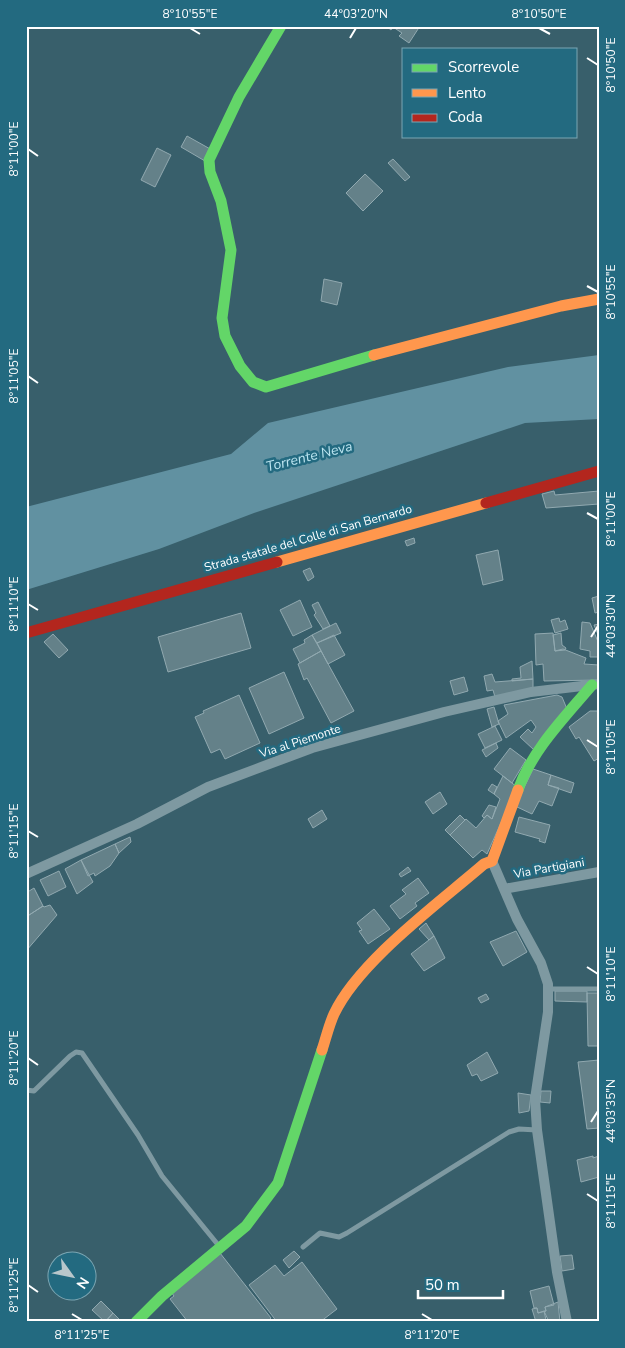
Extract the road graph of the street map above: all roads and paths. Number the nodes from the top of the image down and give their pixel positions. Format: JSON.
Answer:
{"nodes":[{"id":1,"x":281,"y":26,"type":"edge"},
{"id":2,"x":599,"y":299,"type":"edge"},
{"id":3,"x":599,"y":472,"type":"edge"},
{"id":4,"x":26,"y":633,"type":"edge"},
{"id":5,"x":595,"y":684,"type":"edge"},
{"id":6,"x":492,"y":861,"type":"junction"},
{"id":7,"x":599,"y":872,"type":"edge"},
{"id":8,"x":26,"y":874,"type":"edge"},
{"id":9,"x":504,"y":888,"type":"junction"},
{"id":10,"x":548,"y":988,"type":"junction"},
{"id":11,"x":599,"y":989,"type":"edge"},
{"id":12,"x":26,"y":1090,"type":"edge"},
{"id":13,"x":537,"y":1130,"type":"junction"},
{"id":14,"x":303,"y":1247,"type":"dead end"},
{"id":15,"x":221,"y":1248,"type":"junction"},
{"id":16,"x":136,"y":1322,"type":"edge"},
{"id":17,"x":567,"y":1322,"type":"edge"}],
"edges":[{"from":1,"to":2,"type":"street"},
{"from":3,"to":4,"type":"street","name":"Strada statale del Colle di San Bernardo"},
{"from":5,"to":6,"type":"street"},
{"from":5,"to":8,"type":"street","name":"Via al Piemonte"},
{"from":6,"to":9,"type":"street","name":"Via Partigiani"},
{"from":6,"to":15,"type":"street"},
{"from":7,"to":9,"type":"street","name":"Via Partigiani"},
{"from":9,"to":10,"type":"street"},
{"from":10,"to":11,"type":"lane"},
{"from":10,"to":13,"type":"street"},
{"from":12,"to":15,"type":"lane"},
{"from":13,"to":14,"type":"lane"},
{"from":13,"to":17,"type":"street"},
{"from":15,"to":16,"type":"street"}]}
